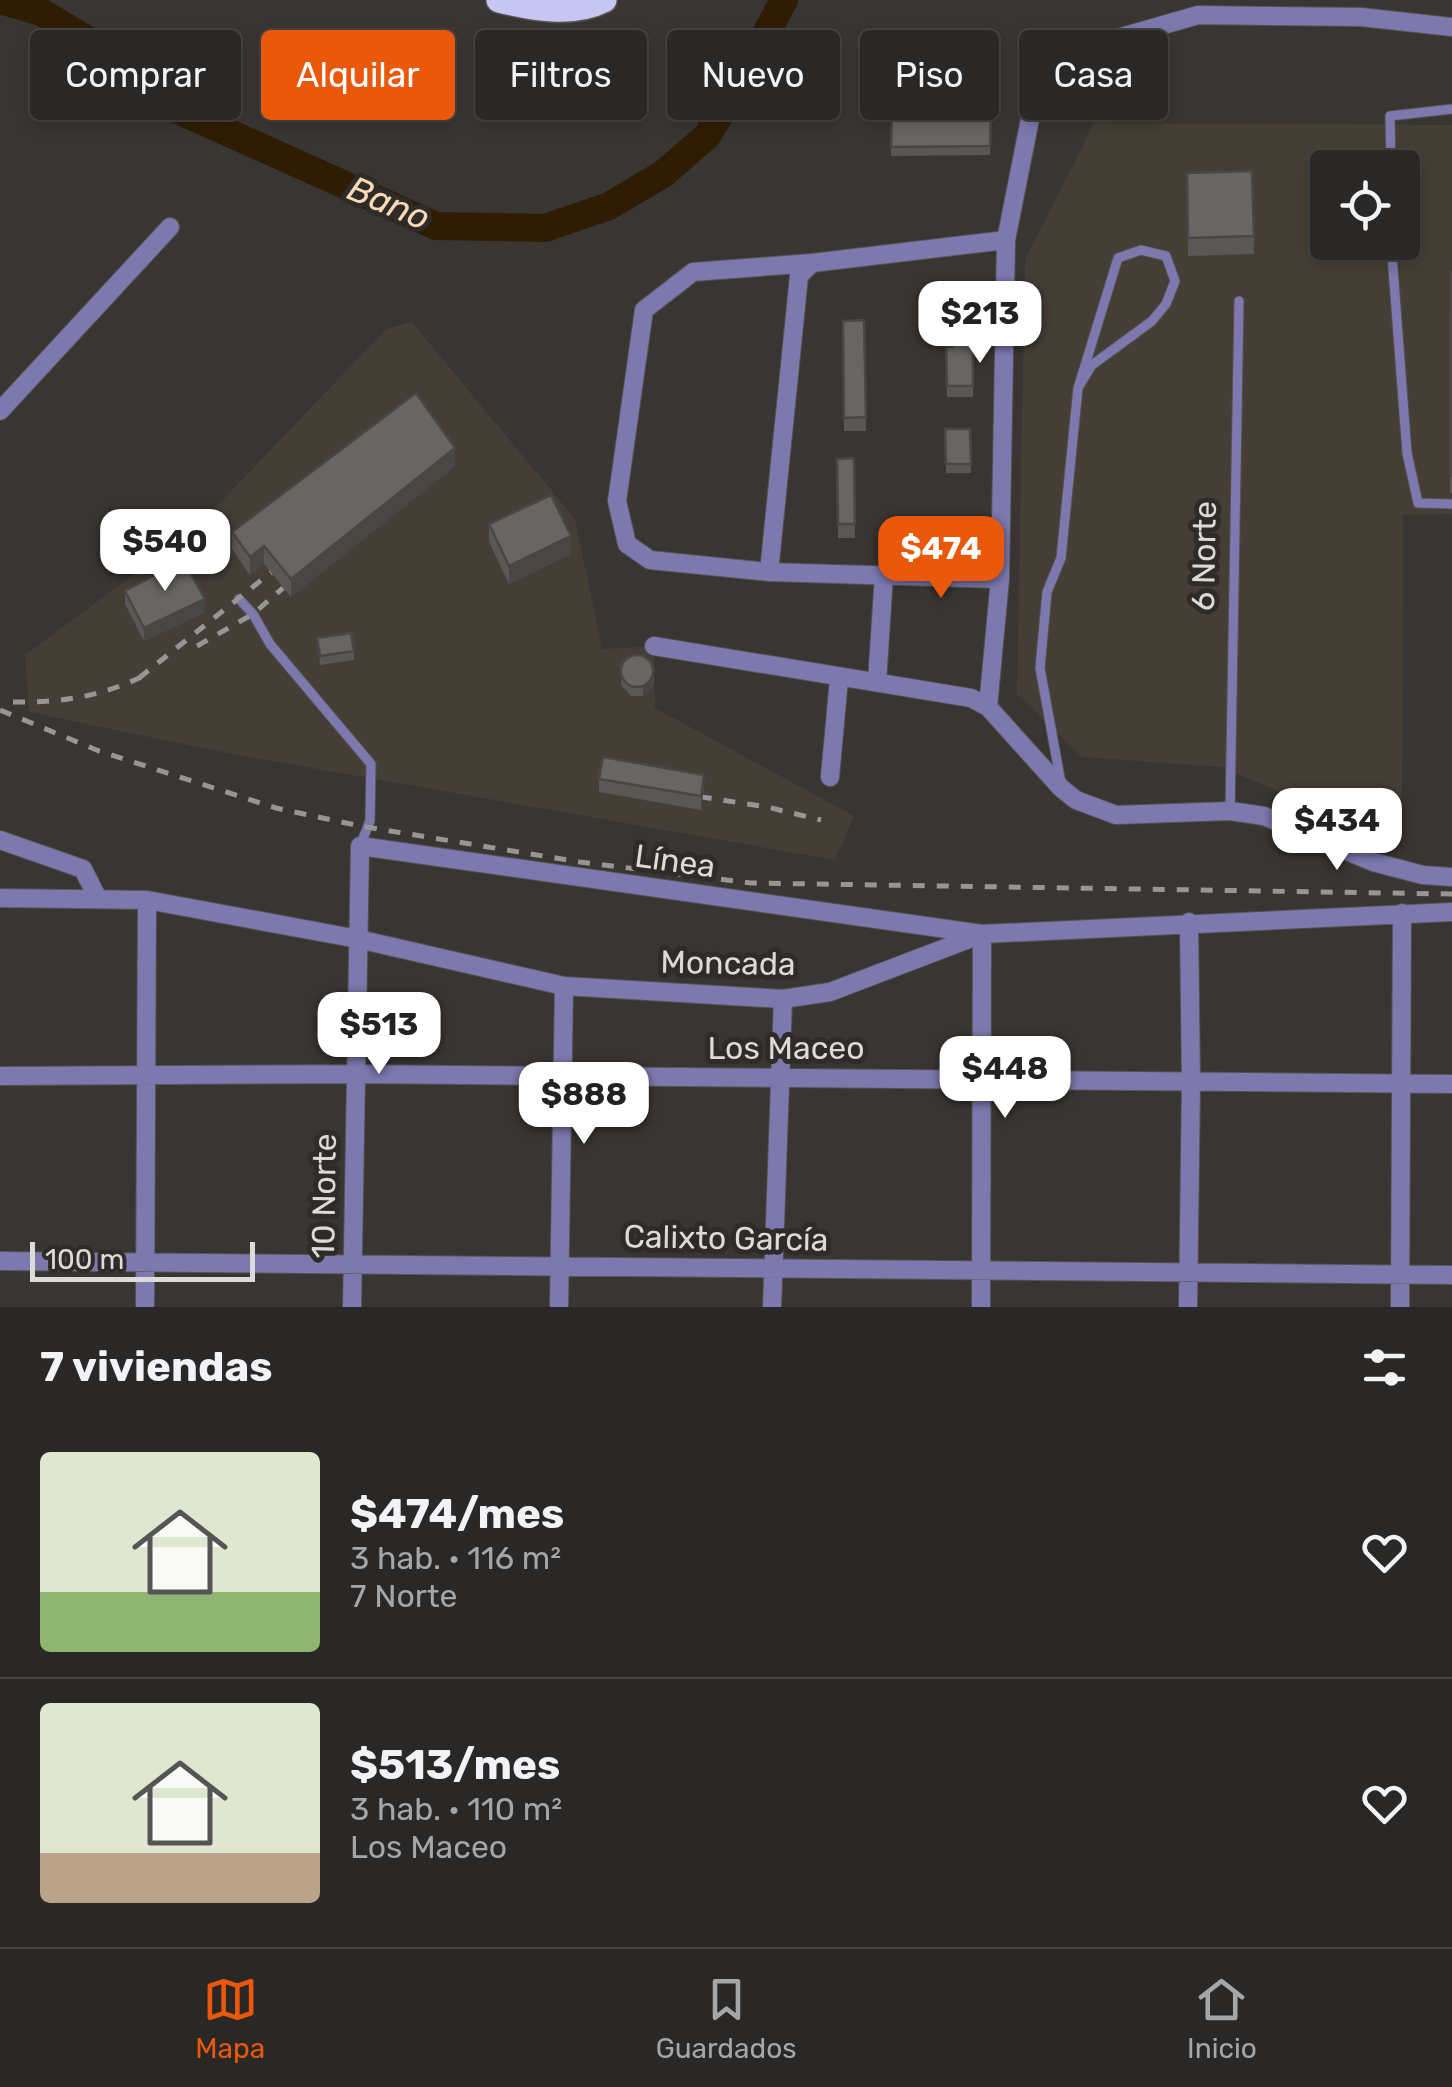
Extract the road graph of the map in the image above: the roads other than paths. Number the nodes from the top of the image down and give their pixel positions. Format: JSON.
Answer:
{"nodes":[{"id":1,"x":500,"y":0,"type":"edge"},
{"id":2,"x":604,"y":0,"type":"edge"},
{"id":3,"x":1452,"y":27,"type":"edge"},
{"id":4,"x":1452,"y":109,"type":"edge"},
{"id":5,"x":1391,"y":150,"type":"edge"},
{"id":6,"x":170,"y":227,"type":"dead end"},
{"id":7,"x":1006,"y":240,"type":"junction"},
{"id":8,"x":1392,"y":260,"type":"edge"},
{"id":9,"x":805,"y":269,"type":"junction"},
{"id":10,"x":1239,"y":301,"type":"dead end"},
{"id":11,"x":1078,"y":388,"type":"junction"},
{"id":12,"x":0,"y":411,"type":"edge"},
{"id":13,"x":1452,"y":504,"type":"edge"},
{"id":14,"x":768,"y":572,"type":"junction"},
{"id":15,"x":884,"y":575,"type":"junction"},
{"id":16,"x":1000,"y":578,"type":"junction"},
{"id":17,"x":239,"y":598,"type":"dead end"},
{"id":18,"x":654,"y":646,"type":"dead end"},
{"id":19,"x":839,"y":679,"type":"junction"},
{"id":20,"x":877,"y":682,"type":"junction"},
{"id":21,"x":988,"y":706,"type":"junction"},
{"id":22,"x":830,"y":777,"type":"dead end"},
{"id":23,"x":1062,"y":788,"type":"junction"},
{"id":24,"x":1230,"y":811,"type":"junction"},
{"id":25,"x":0,"y":840,"type":"edge"},
{"id":26,"x":360,"y":846,"type":"junction"},
{"id":27,"x":1452,"y":877,"type":"edge"},
{"id":28,"x":0,"y":898,"type":"edge"},
{"id":29,"x":98,"y":899,"type":"junction"},
{"id":30,"x":147,"y":900,"type":"junction"},
{"id":31,"x":1452,"y":912,"type":"edge"},
{"id":32,"x":1402,"y":914,"type":"junction"},
{"id":33,"x":1190,"y":922,"type":"junction"},
{"id":34,"x":982,"y":934,"type":"junction"},
{"id":35,"x":358,"y":940,"type":"junction"},
{"id":36,"x":564,"y":986,"type":"junction"},
{"id":37,"x":783,"y":999,"type":"junction"},
{"id":38,"x":356,"y":1074,"type":"junction"},
{"id":39,"x":0,"y":1076,"type":"edge"},
{"id":40,"x":146,"y":1076,"type":"junction"},
{"id":41,"x":562,"y":1077,"type":"junction"},
{"id":42,"x":780,"y":1079,"type":"junction"},
{"id":43,"x":982,"y":1079,"type":"junction"},
{"id":44,"x":1192,"y":1083,"type":"junction"},
{"id":45,"x":1403,"y":1084,"type":"junction"},
{"id":46,"x":1452,"y":1084,"type":"edge"},
{"id":47,"x":0,"y":1261,"type":"edge"},
{"id":48,"x":145,"y":1262,"type":"junction"},
{"id":49,"x":353,"y":1264,"type":"junction"},
{"id":50,"x":559,"y":1266,"type":"junction"},
{"id":51,"x":773,"y":1268,"type":"junction"},
{"id":52,"x":981,"y":1270,"type":"junction"},
{"id":53,"x":1188,"y":1272,"type":"junction"},
{"id":54,"x":1400,"y":1274,"type":"junction"},
{"id":55,"x":1452,"y":1275,"type":"edge"},
{"id":56,"x":145,"y":1307,"type":"edge"},
{"id":57,"x":352,"y":1307,"type":"edge"},
{"id":58,"x":559,"y":1307,"type":"edge"},
{"id":59,"x":772,"y":1307,"type":"edge"},
{"id":60,"x":981,"y":1307,"type":"edge"},
{"id":61,"x":1188,"y":1307,"type":"edge"},
{"id":62,"x":1400,"y":1307,"type":"edge"}],
"edges":[{"from":1,"to":2,"type":"main road"},
{"from":3,"to":7,"type":"street"},
{"from":4,"to":5,"type":"lane"},
{"from":6,"to":12,"type":"street"},
{"from":7,"to":9,"type":"street"},
{"from":7,"to":16,"type":"street"},
{"from":8,"to":13,"type":"lane"},
{"from":9,"to":14,"type":"street"},
{"from":9,"to":14,"type":"street"},
{"from":10,"to":24,"type":"lane","name":"6 Norte"},
{"from":11,"to":11,"type":"lane"},
{"from":11,"to":23,"type":"lane"},
{"from":14,"to":15,"type":"street"},
{"from":15,"to":16,"type":"street"},
{"from":15,"to":20,"type":"street"},
{"from":16,"to":21,"type":"street"},
{"from":17,"to":26,"type":"lane"},
{"from":18,"to":19,"type":"street"},
{"from":19,"to":20,"type":"street"},
{"from":19,"to":22,"type":"street"},
{"from":20,"to":21,"type":"street"},
{"from":21,"to":23,"type":"street"},
{"from":23,"to":24,"type":"street"},
{"from":24,"to":27,"type":"street"},
{"from":25,"to":29,"type":"street"},
{"from":26,"to":34,"type":"street","name":"Línea"},
{"from":26,"to":35,"type":"street","name":"10 Norte"},
{"from":28,"to":29,"type":"street","name":"Moncada"},
{"from":29,"to":30,"type":"street","name":"Moncada"},
{"from":30,"to":35,"type":"street","name":"Moncada"},
{"from":30,"to":40,"type":"street"},
{"from":31,"to":32,"type":"street","name":"Moncada"},
{"from":32,"to":33,"type":"street","name":"Moncada"},
{"from":32,"to":45,"type":"street"},
{"from":33,"to":34,"type":"street","name":"Moncada"},
{"from":33,"to":44,"type":"street"},
{"from":34,"to":37,"type":"street","name":"Moncada"},
{"from":34,"to":43,"type":"street"},
{"from":35,"to":36,"type":"street","name":"Moncada"},
{"from":35,"to":38,"type":"street","name":"10 Norte"},
{"from":36,"to":37,"type":"street","name":"Moncada"},
{"from":36,"to":41,"type":"street"},
{"from":37,"to":42,"type":"street"},
{"from":38,"to":40,"type":"street","name":"Los Maceo"},
{"from":38,"to":41,"type":"street","name":"Los Maceo"},
{"from":38,"to":49,"type":"street","name":"10 Norte"},
{"from":39,"to":40,"type":"street","name":"Los Maceo"},
{"from":40,"to":48,"type":"street"},
{"from":41,"to":42,"type":"street","name":"Los Maceo"},
{"from":41,"to":50,"type":"street"},
{"from":42,"to":43,"type":"street","name":"Los Maceo"},
{"from":42,"to":51,"type":"street"},
{"from":43,"to":44,"type":"street","name":"Los Maceo"},
{"from":43,"to":52,"type":"street"},
{"from":44,"to":45,"type":"street","name":"Los Maceo"},
{"from":44,"to":53,"type":"street"},
{"from":45,"to":46,"type":"street","name":"Los Maceo"},
{"from":45,"to":54,"type":"street"},
{"from":47,"to":48,"type":"street","name":"Calixto García"},
{"from":48,"to":49,"type":"street","name":"Calixto García"},
{"from":48,"to":56,"type":"street"},
{"from":49,"to":50,"type":"street","name":"Calixto García"},
{"from":49,"to":57,"type":"street","name":"10 Norte"},
{"from":50,"to":51,"type":"street","name":"Calixto García"},
{"from":50,"to":58,"type":"street"},
{"from":51,"to":52,"type":"street","name":"Calixto García"},
{"from":51,"to":59,"type":"street"},
{"from":52,"to":53,"type":"street","name":"Calixto García"},
{"from":52,"to":60,"type":"street"},
{"from":53,"to":54,"type":"street","name":"Calixto García"},
{"from":53,"to":61,"type":"street"},
{"from":54,"to":55,"type":"street","name":"Calixto García"},
{"from":54,"to":62,"type":"street"}]}
